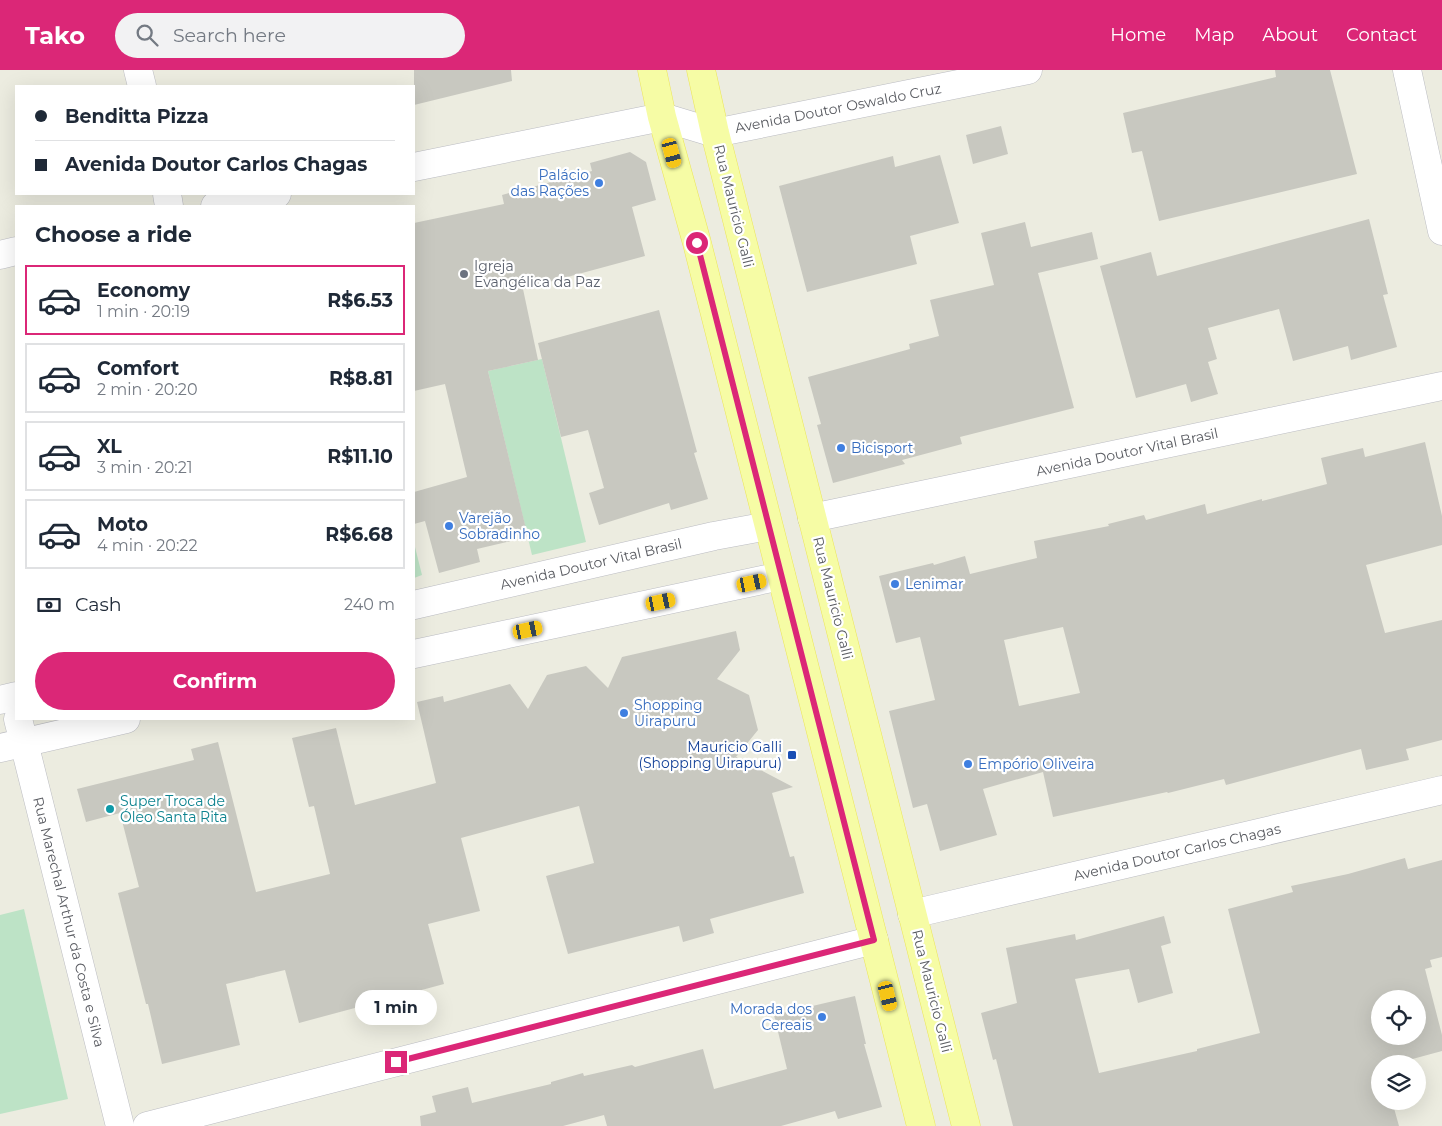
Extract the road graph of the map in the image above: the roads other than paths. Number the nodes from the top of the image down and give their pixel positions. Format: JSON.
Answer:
{"nodes":[{"id":1,"x":138,"y":70,"type":"edge"},
{"id":2,"x":652,"y":70,"type":"edge"},
{"id":3,"x":701,"y":70,"type":"edge"},
{"id":4,"x":1028,"y":70,"type":"edge"},
{"id":5,"x":1407,"y":70,"type":"edge"},
{"id":6,"x":142,"y":85,"type":"edge"},
{"id":7,"x":662,"y":117,"type":"junction"},
{"id":8,"x":715,"y":133,"type":"junction"},
{"id":9,"x":415,"y":166,"type":"edge"},
{"id":10,"x":273,"y":195,"type":"edge"},
{"id":11,"x":220,"y":205,"type":"edge"},
{"id":12,"x":1442,"y":231,"type":"edge"},
{"id":13,"x":15,"y":251,"type":"edge"},
{"id":14,"x":0,"y":255,"type":"edge"},
{"id":15,"x":1442,"y":386,"type":"edge"},
{"id":16,"x":812,"y":518,"type":"junction"},
{"id":17,"x":768,"y":526,"type":"junction"},
{"id":18,"x":781,"y":576,"type":"junction"},
{"id":19,"x":415,"y":605,"type":"edge"},
{"id":20,"x":415,"y":654,"type":"edge"},
{"id":21,"x":13,"y":716,"type":"edge"},
{"id":22,"x":1442,"y":790,"type":"edge"},
{"id":23,"x":912,"y":914,"type":"junction"},
{"id":24,"x":874,"y":940,"type":"junction"},
{"id":25,"x":120,"y":1126,"type":"edge"},
{"id":26,"x":147,"y":1126,"type":"edge"},
{"id":27,"x":921,"y":1126,"type":"edge"},
{"id":28,"x":966,"y":1126,"type":"edge"}],
"edges":[{"from":1,"to":6,"type":"street"},
{"from":2,"to":7,"type":"main road"},
{"from":3,"to":8,"type":"main road","name":"Rua Mauricio Galli"},
{"from":4,"to":8,"type":"street","name":"Avenida Doutor Oswaldo Cruz"},
{"from":5,"to":12,"type":"street"},
{"from":7,"to":8,"type":"street","name":"Avenida Doutor Oswaldo Cruz"},
{"from":7,"to":9,"type":"street","name":"Avenida Doutor Oswaldo Cruz"},
{"from":7,"to":17,"type":"main road"},
{"from":8,"to":16,"type":"main road","name":"Rua Mauricio Galli"},
{"from":10,"to":11,"type":"street"},
{"from":13,"to":14,"type":"street"},
{"from":15,"to":16,"type":"street","name":"Avenida Doutor Vital Brasil"},
{"from":16,"to":23,"type":"main road","name":"Rua Mauricio Galli"},
{"from":17,"to":18,"type":"main road"},
{"from":17,"to":19,"type":"street","name":"Avenida Doutor Vital Brasil"},
{"from":18,"to":20,"type":"street"},
{"from":18,"to":24,"type":"main road"},
{"from":21,"to":25,"type":"street","name":"Rua Marechal Arthur da Costa e Silva"},
{"from":22,"to":23,"type":"street","name":"Avenida Doutor Carlos Chagas"},
{"from":23,"to":28,"type":"main road","name":"Rua Mauricio Galli"},
{"from":24,"to":26,"type":"street"},
{"from":24,"to":27,"type":"main road"}]}
